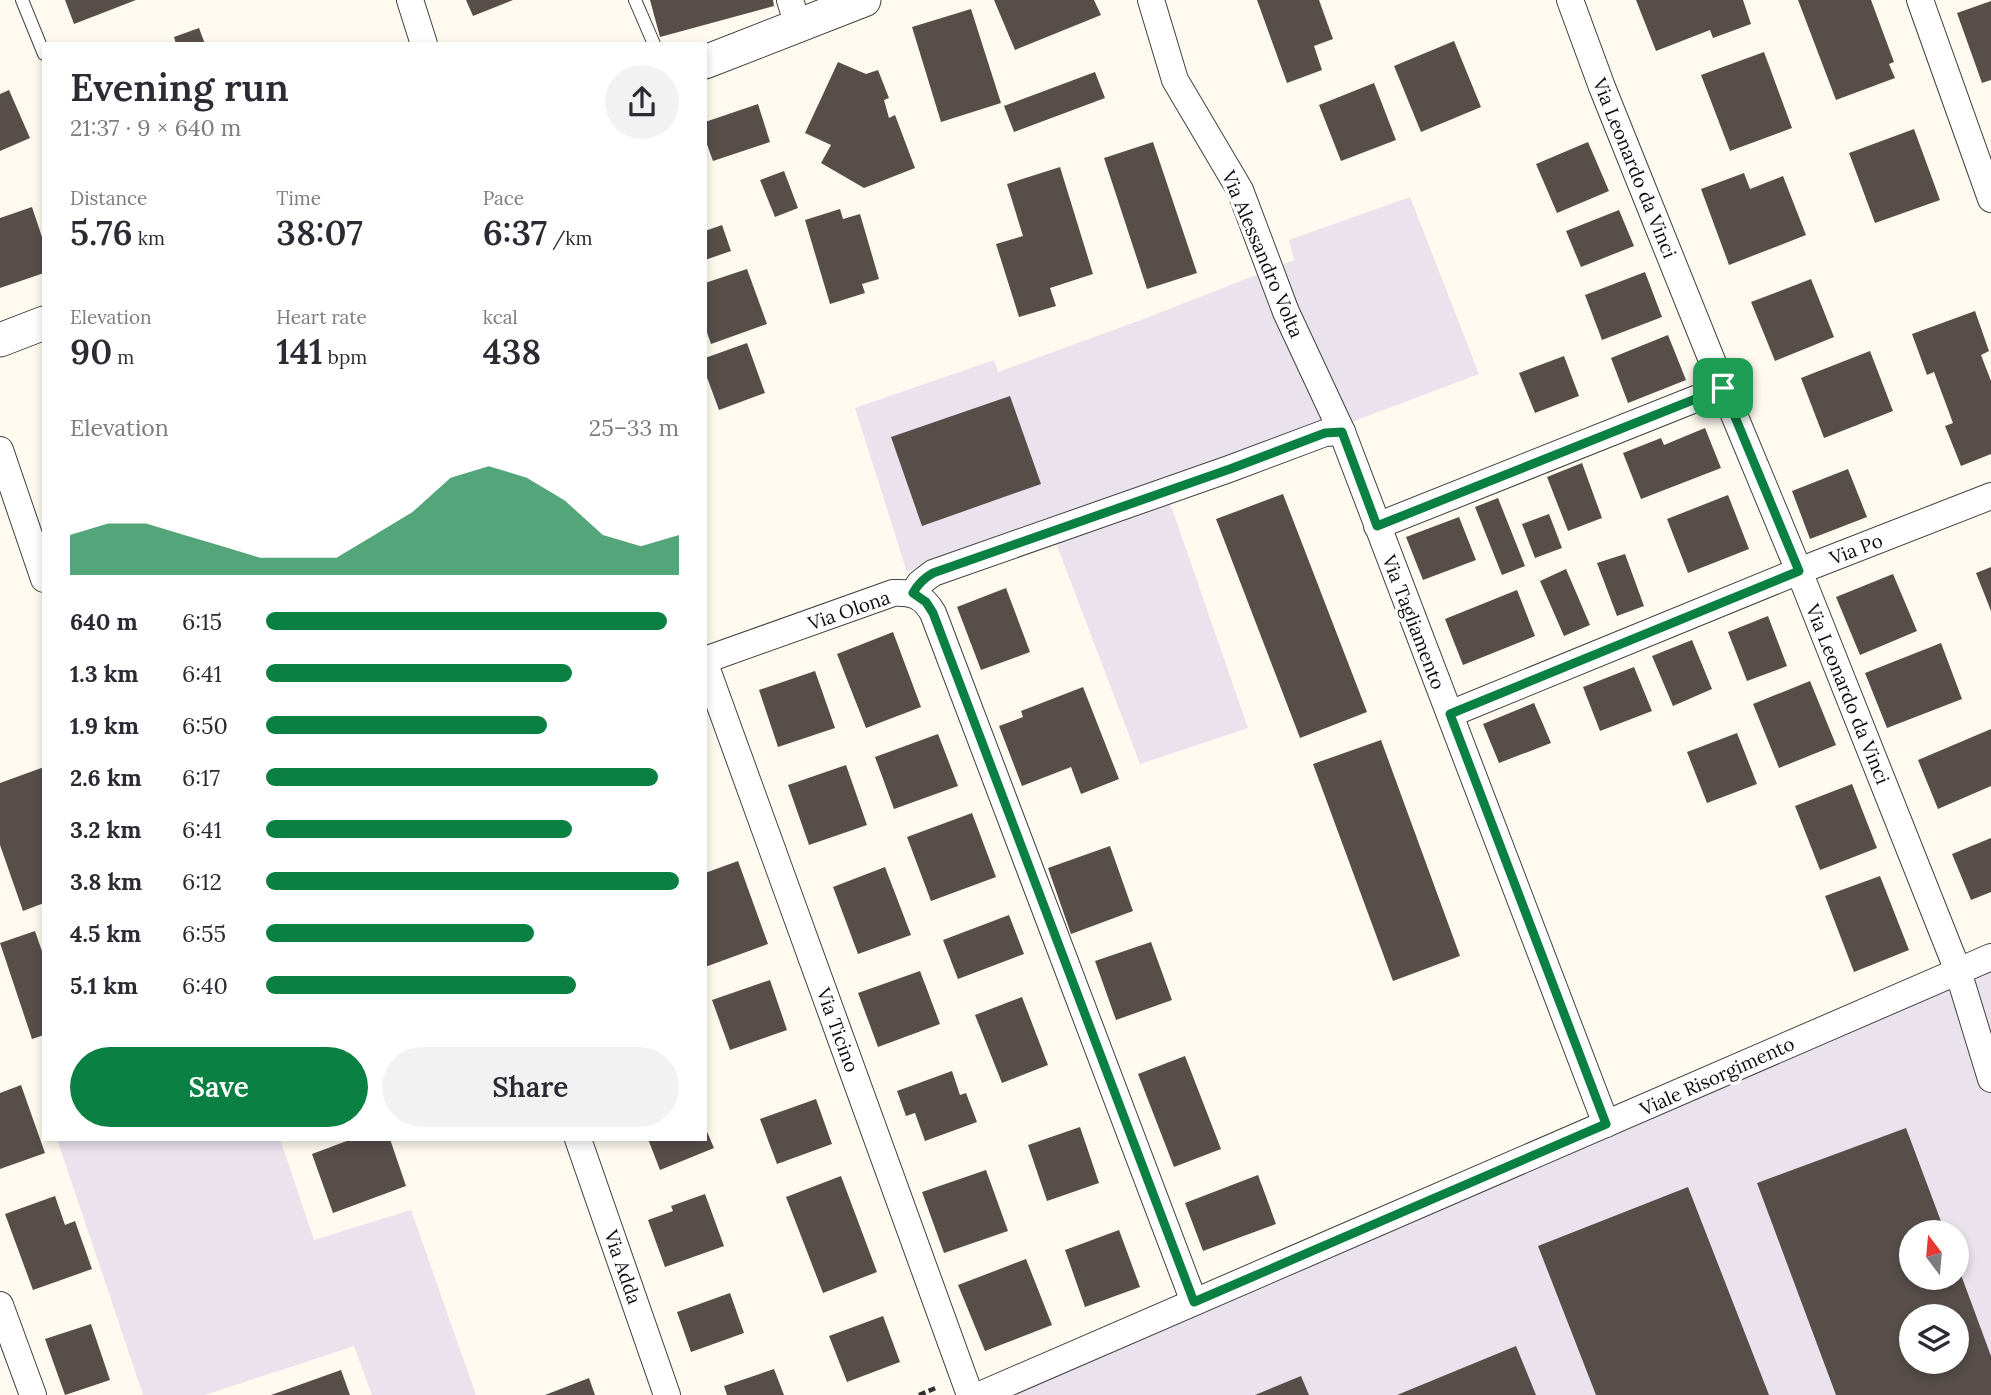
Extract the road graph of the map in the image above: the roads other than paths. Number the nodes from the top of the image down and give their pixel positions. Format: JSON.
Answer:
{"nodes":[{"id":1,"x":22,"y":0,"type":"edge"},
{"id":2,"x":410,"y":0,"type":"edge"},
{"id":3,"x":635,"y":0,"type":"edge"},
{"id":4,"x":864,"y":0,"type":"edge"},
{"id":5,"x":1151,"y":0,"type":"edge"},
{"id":6,"x":1570,"y":0,"type":"edge"},
{"id":7,"x":1921,"y":0,"type":"edge"},
{"id":8,"x":794,"y":13,"type":"edge"},
{"id":9,"x":423,"y":42,"type":"edge"},
{"id":10,"x":653,"y":42,"type":"edge"},
{"id":11,"x":42,"y":49,"type":"edge"},
{"id":12,"x":707,"y":61,"type":"edge"},
{"id":13,"x":1991,"y":199,"type":"edge"},
{"id":14,"x":42,"y":324,"type":"edge"},
{"id":15,"x":0,"y":340,"type":"edge"},
{"id":16,"x":1723,"y":388,"type":"junction"},
{"id":17,"x":1342,"y":432,"type":"junction"},
{"id":18,"x":0,"y":450,"type":"edge"},
{"id":19,"x":1991,"y":496,"type":"edge"},
{"id":20,"x":1377,"y":526,"type":"junction"},
{"id":21,"x":1799,"y":571,"type":"junction"},
{"id":22,"x":42,"y":573,"type":"edge"},
{"id":23,"x":913,"y":593,"type":"junction"},
{"id":24,"x":707,"y":661,"type":"edge"},
{"id":25,"x":707,"y":668,"type":"edge"},
{"id":26,"x":1450,"y":714,"type":"junction"},
{"id":27,"x":1991,"y":957,"type":"edge"},
{"id":28,"x":1958,"y":971,"type":"junction"},
{"id":29,"x":1991,"y":1079,"type":"edge"},
{"id":30,"x":1606,"y":1124,"type":"junction"},
{"id":31,"x":579,"y":1141,"type":"edge"},
{"id":32,"x":1194,"y":1302,"type":"junction"},
{"id":33,"x":0,"y":1305,"type":"edge"},
{"id":34,"x":33,"y":1395,"type":"edge"},
{"id":35,"x":667,"y":1395,"type":"edge"},
{"id":36,"x":970,"y":1395,"type":"edge"},
{"id":37,"x":980,"y":1395,"type":"edge"}],
"edges":[{"from":1,"to":11,"type":"lane"},
{"from":2,"to":9,"type":"street"},
{"from":3,"to":10,"type":"lane"},
{"from":4,"to":8,"type":"street"},
{"from":5,"to":17,"type":"street","name":"Via Alessandro Volta"},
{"from":6,"to":16,"type":"street","name":"Via Leonardo da Vinci"},
{"from":7,"to":13,"type":"street"},
{"from":8,"to":12,"type":"street"},
{"from":14,"to":15,"type":"street"},
{"from":16,"to":20,"type":"street"},
{"from":16,"to":21,"type":"street","name":"Via Leonardo da Vinci"},
{"from":17,"to":20,"type":"street","name":"Via Tagliamento"},
{"from":17,"to":23,"type":"street","name":"Via Olona"},
{"from":18,"to":22,"type":"street"},
{"from":19,"to":21,"type":"street","name":"Via Po"},
{"from":20,"to":26,"type":"street","name":"Via Tagliamento"},
{"from":21,"to":26,"type":"street","name":"Via Po"},
{"from":21,"to":28,"type":"street","name":"Via Leonardo da Vinci"},
{"from":23,"to":24,"type":"street","name":"Via Olona"},
{"from":23,"to":32,"type":"street"},
{"from":25,"to":36,"type":"street","name":"Via Ticino"},
{"from":26,"to":30,"type":"street","name":"Via Tagliamento"},
{"from":27,"to":28,"type":"street","name":"Viale Risorgimento"},
{"from":28,"to":29,"type":"street","name":"Via Leonardo da Vinci"},
{"from":28,"to":30,"type":"street","name":"Viale Risorgimento"},
{"from":30,"to":32,"type":"street","name":"Viale Risorgimento"},
{"from":31,"to":35,"type":"street","name":"Via Adda"},
{"from":32,"to":37,"type":"street","name":"Viale Risorgimento"},
{"from":33,"to":34,"type":"street"}]}
